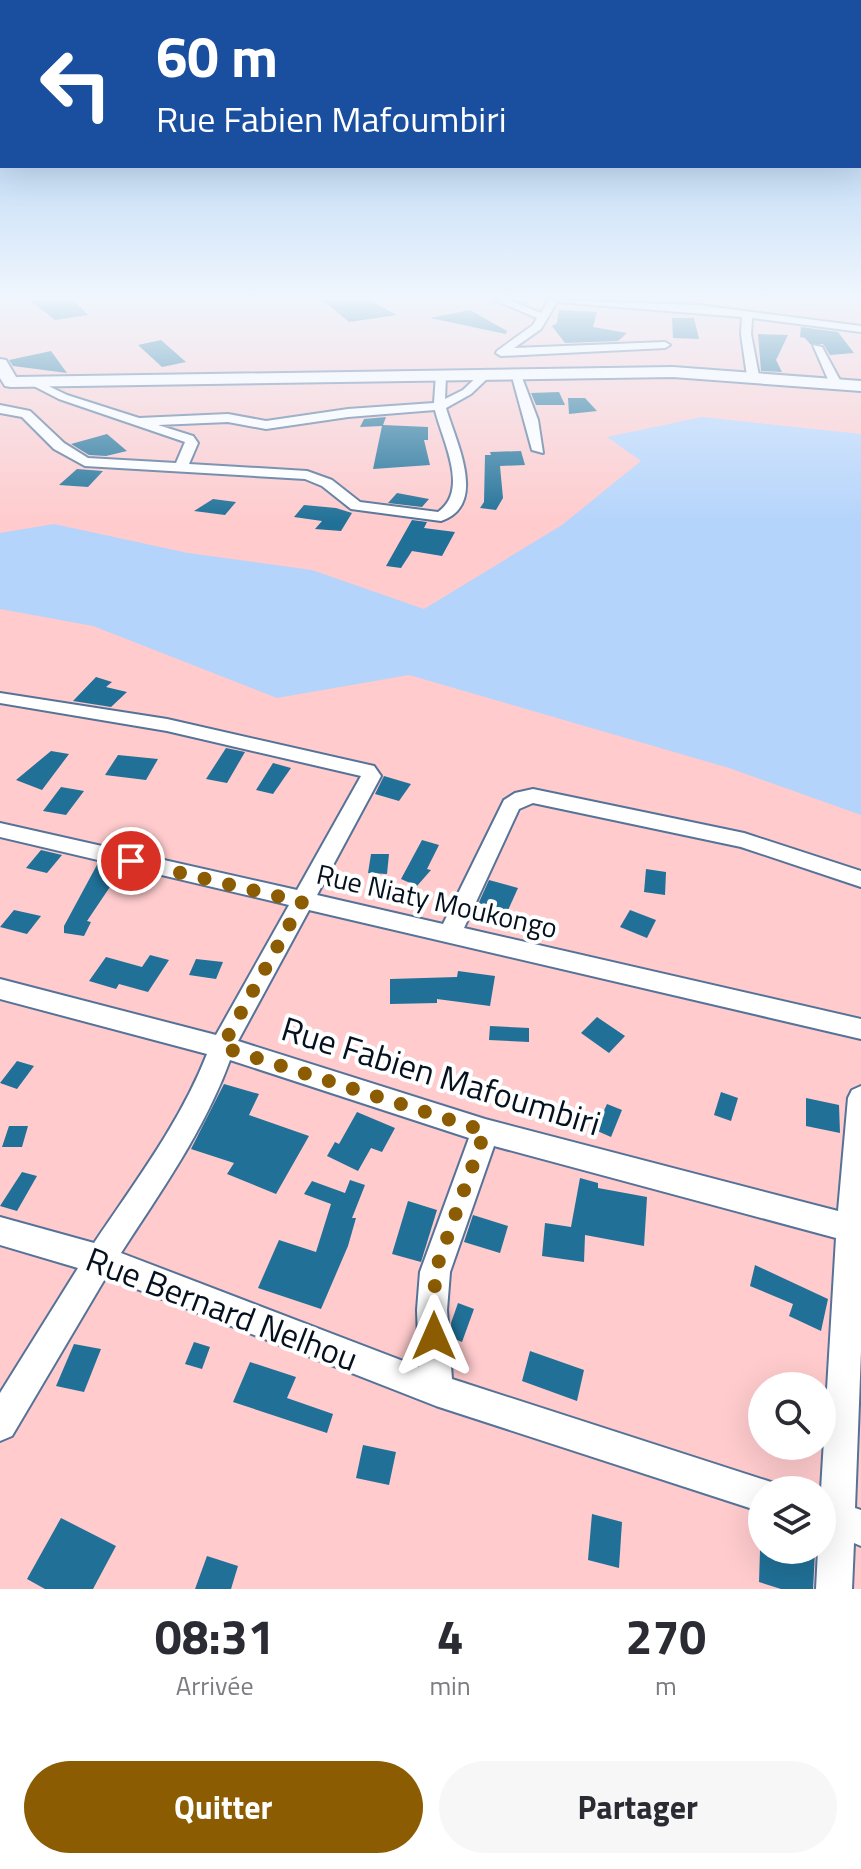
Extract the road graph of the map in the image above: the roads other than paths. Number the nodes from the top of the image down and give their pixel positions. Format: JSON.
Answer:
{"nodes":[{"id":1,"x":560,"y":374,"type":"edge"},
{"id":2,"x":716,"y":374,"type":"edge"},
{"id":3,"x":831,"y":374,"type":"edge"},
{"id":4,"x":478,"y":375,"type":"junction"},
{"id":5,"x":515,"y":375,"type":"junction"},
{"id":6,"x":440,"y":376,"type":"junction"},
{"id":7,"x":753,"y":376,"type":"joint"},
{"id":8,"x":32,"y":382,"type":"junction"},
{"id":9,"x":5,"y":383,"type":"edge"},
{"id":10,"x":836,"y":384,"type":"junction"},
{"id":11,"x":861,"y":386,"type":"edge"},
{"id":12,"x":0,"y":402,"type":"edge"},
{"id":13,"x":440,"y":406,"type":"junction"},
{"id":14,"x":0,"y":409,"type":"edge"},
{"id":15,"x":138,"y":422,"type":"junction"},
{"id":16,"x":538,"y":450,"type":"dead end"},
{"id":17,"x":181,"y":467,"type":"junction"},
{"id":18,"x":0,"y":698,"type":"edge"},
{"id":19,"x":0,"y":830,"type":"edge"},
{"id":20,"x":861,"y":879,"type":"edge"},
{"id":21,"x":302,"y":902,"type":"junction"},
{"id":22,"x":449,"y":935,"type":"junction"},
{"id":23,"x":0,"y":989,"type":"edge"},
{"id":24,"x":861,"y":1029,"type":"edge"},
{"id":25,"x":222,"y":1047,"type":"junction"},
{"id":26,"x":861,"y":1098,"type":"edge"},
{"id":27,"x":485,"y":1131,"type":"junction"},
{"id":28,"x":856,"y":1230,"type":"edge"},
{"id":29,"x":0,"y":1231,"type":"edge"},
{"id":30,"x":100,"y":1260,"type":"junction"},
{"id":31,"x":855,"y":1284,"type":"edge"},
{"id":32,"x":436,"y":1390,"type":"junction"},
{"id":33,"x":0,"y":1424,"type":"edge"},
{"id":34,"x":748,"y":1490,"type":"edge"},
{"id":35,"x":840,"y":1520,"type":"edge"},
{"id":36,"x":834,"y":1589,"type":"edge"}],
"edges":[{"from":1,"to":5,"type":"street"},
{"from":2,"to":7,"type":"street"},
{"from":3,"to":10,"type":"street"},
{"from":4,"to":5,"type":"street"},
{"from":4,"to":6,"type":"street"},
{"from":4,"to":13,"type":"street"},
{"from":5,"to":16,"type":"street"},
{"from":6,"to":8,"type":"street"},
{"from":6,"to":13,"type":"street"},
{"from":7,"to":10,"type":"street"},
{"from":8,"to":9,"type":"street"},
{"from":8,"to":15,"type":"street"},
{"from":9,"to":12,"type":"street"},
{"from":10,"to":11,"type":"street"},
{"from":13,"to":15,"type":"street"},
{"from":13,"to":17,"type":"street"},
{"from":14,"to":17,"type":"street"},
{"from":15,"to":17,"type":"street"},
{"from":18,"to":21,"type":"street"},
{"from":19,"to":21,"type":"street","name":"Rue Niaty Moukongo"},
{"from":20,"to":22,"type":"street"},
{"from":21,"to":22,"type":"street","name":"Rue Niaty Moukongo"},
{"from":21,"to":25,"type":"street"},
{"from":22,"to":24,"type":"street","name":"Rue Niaty Moukongo"},
{"from":23,"to":25,"type":"street","name":"Rue Fabien Mafoumbiri"},
{"from":25,"to":27,"type":"street","name":"Rue Fabien Mafoumbiri"},
{"from":25,"to":30,"type":"street"},
{"from":26,"to":28,"type":"street"},
{"from":27,"to":28,"type":"street","name":"Rue Fabien Mafoumbiri"},
{"from":27,"to":32,"type":"street"},
{"from":28,"to":31,"type":"street"},
{"from":29,"to":30,"type":"street","name":"Rue Bernard Nelhou"},
{"from":30,"to":32,"type":"street","name":"Rue Bernard Nelhou"},
{"from":30,"to":33,"type":"street"},
{"from":31,"to":35,"type":"street"},
{"from":32,"to":34,"type":"street","name":"Rue Bernard Nelhou"},
{"from":35,"to":36,"type":"street"}]}
